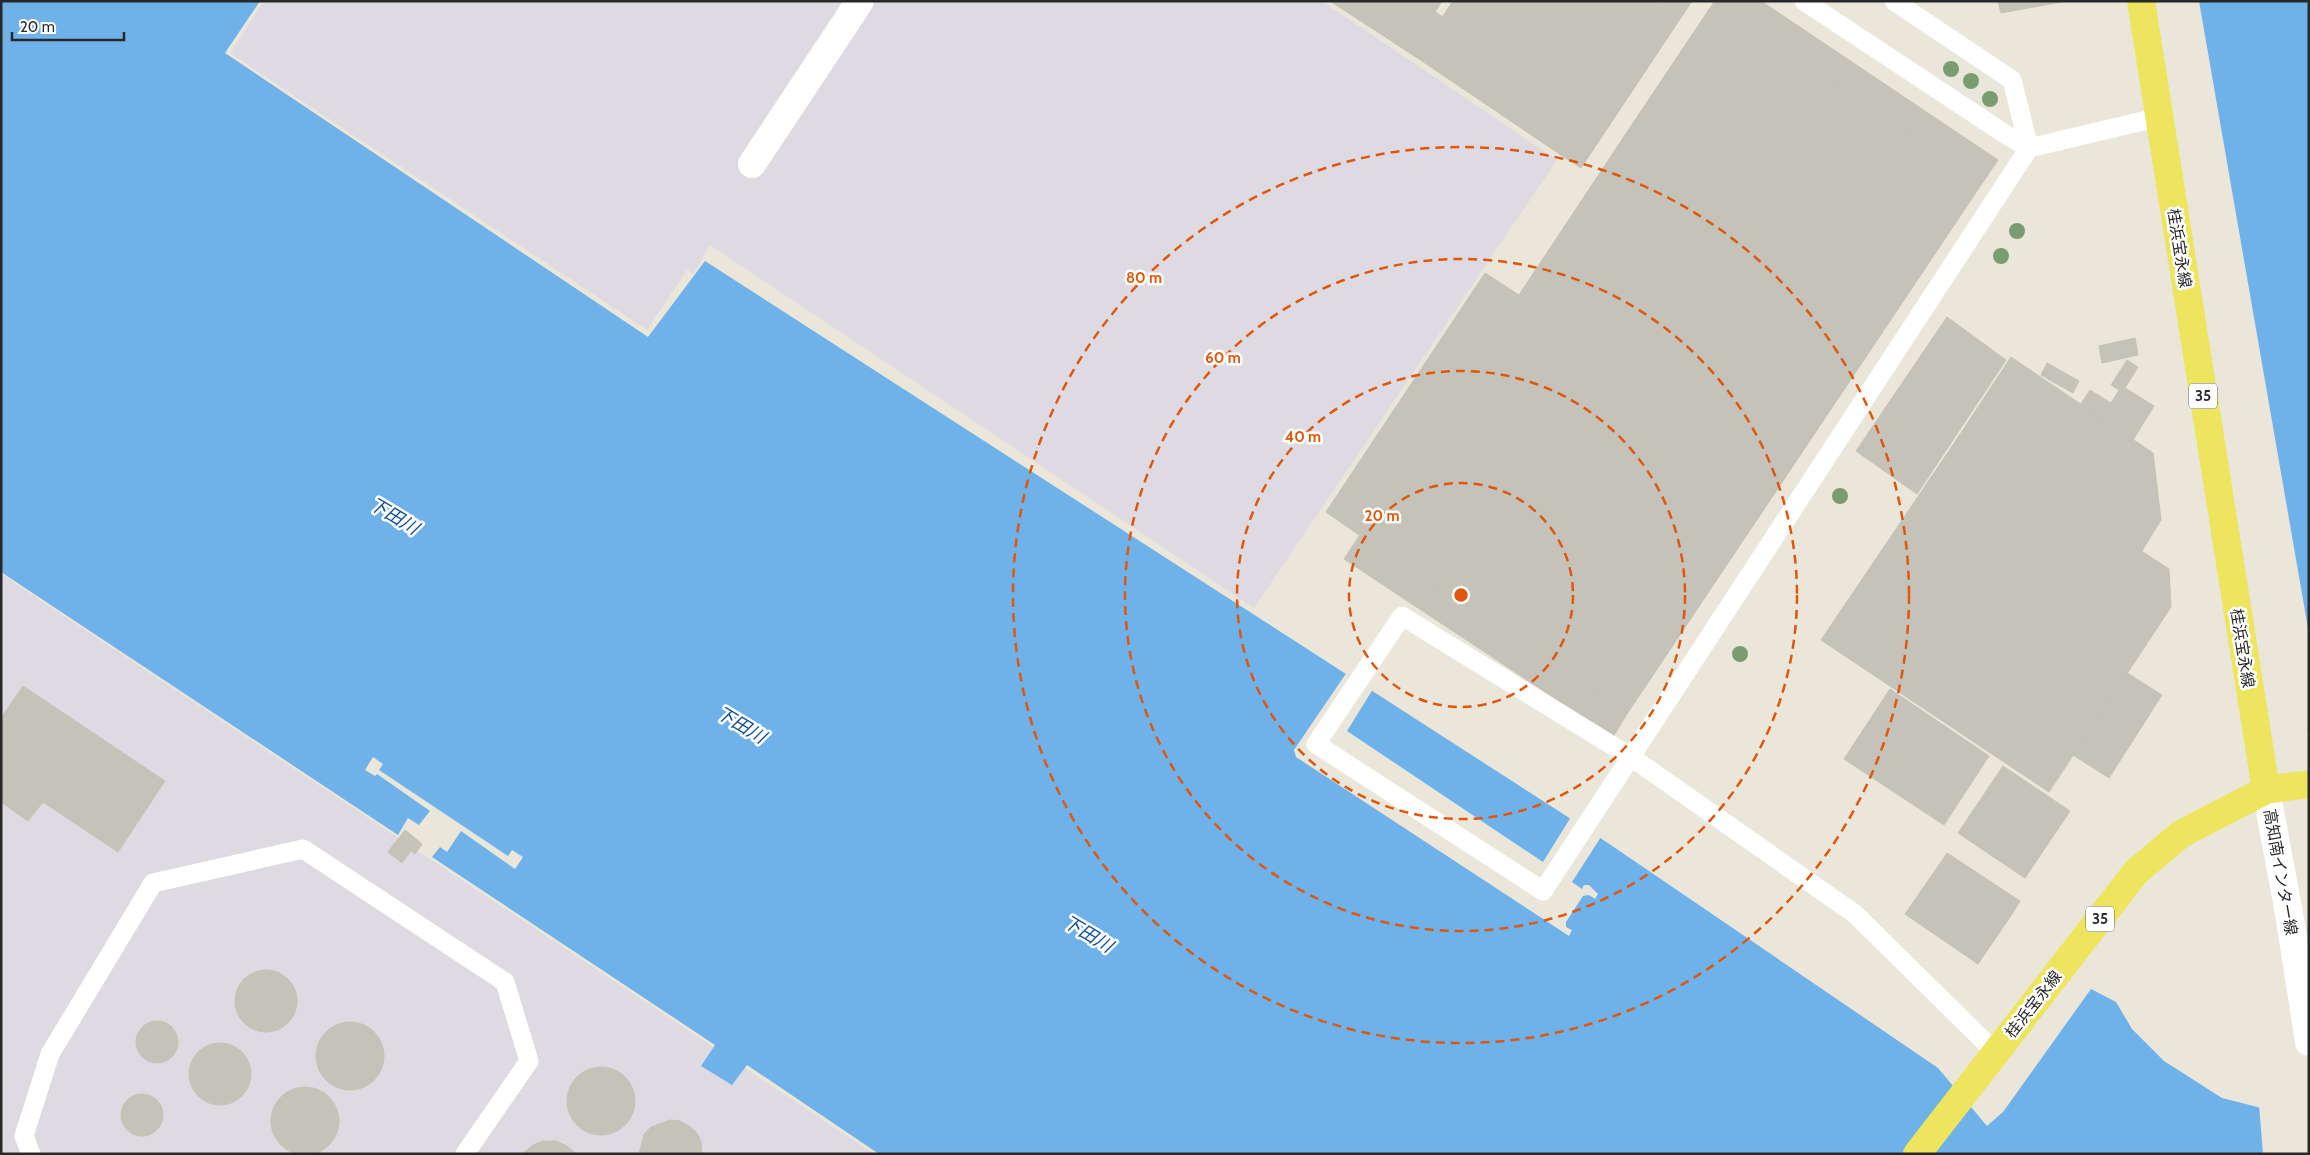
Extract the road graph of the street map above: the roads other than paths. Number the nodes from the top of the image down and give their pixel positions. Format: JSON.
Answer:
{"nodes":[{"id":1,"x":860,"y":1,"type":"edge"},
{"id":2,"x":1804,"y":1,"type":"edge"},
{"id":3,"x":1894,"y":1,"type":"edge"},
{"id":4,"x":2140,"y":1,"type":"edge"},
{"id":5,"x":2160,"y":117,"type":"junction"},
{"id":6,"x":2030,"y":148,"type":"junction"},
{"id":7,"x":752,"y":164,"type":"dead end"},
{"id":8,"x":1631,"y":757,"type":"junction"},
{"id":9,"x":2309,"y":784,"type":"edge"},
{"id":10,"x":2266,"y":790,"type":"junction"},
{"id":11,"x":2309,"y":1042,"type":"edge"},
{"id":12,"x":1995,"y":1052,"type":"junction"},
{"id":13,"x":31,"y":1154,"type":"edge"},
{"id":14,"x":465,"y":1154,"type":"edge"},
{"id":15,"x":1916,"y":1154,"type":"edge"}],
"edges":[{"from":1,"to":7,"type":"main road"},
{"from":2,"to":6,"type":"lane"},
{"from":3,"to":6,"type":"lane"},
{"from":4,"to":5,"type":"main road","name":"桂浜宝永線","number":"35"},
{"from":5,"to":6,"type":"lane"},
{"from":5,"to":10,"type":"main road","name":"桂浜宝永線","number":"35"},
{"from":6,"to":8,"type":"lane"},
{"from":8,"to":8,"type":"lane"},
{"from":8,"to":12,"type":"lane"},
{"from":9,"to":10,"type":"main road"},
{"from":10,"to":11,"type":"main road","name":"高知南インター線"},
{"from":10,"to":12,"type":"main road","name":"桂浜宝永線","number":"35"},
{"from":12,"to":15,"type":"main road","name":"桂浜宝永線","number":"35"},
{"from":13,"to":14,"type":"lane"}]}
